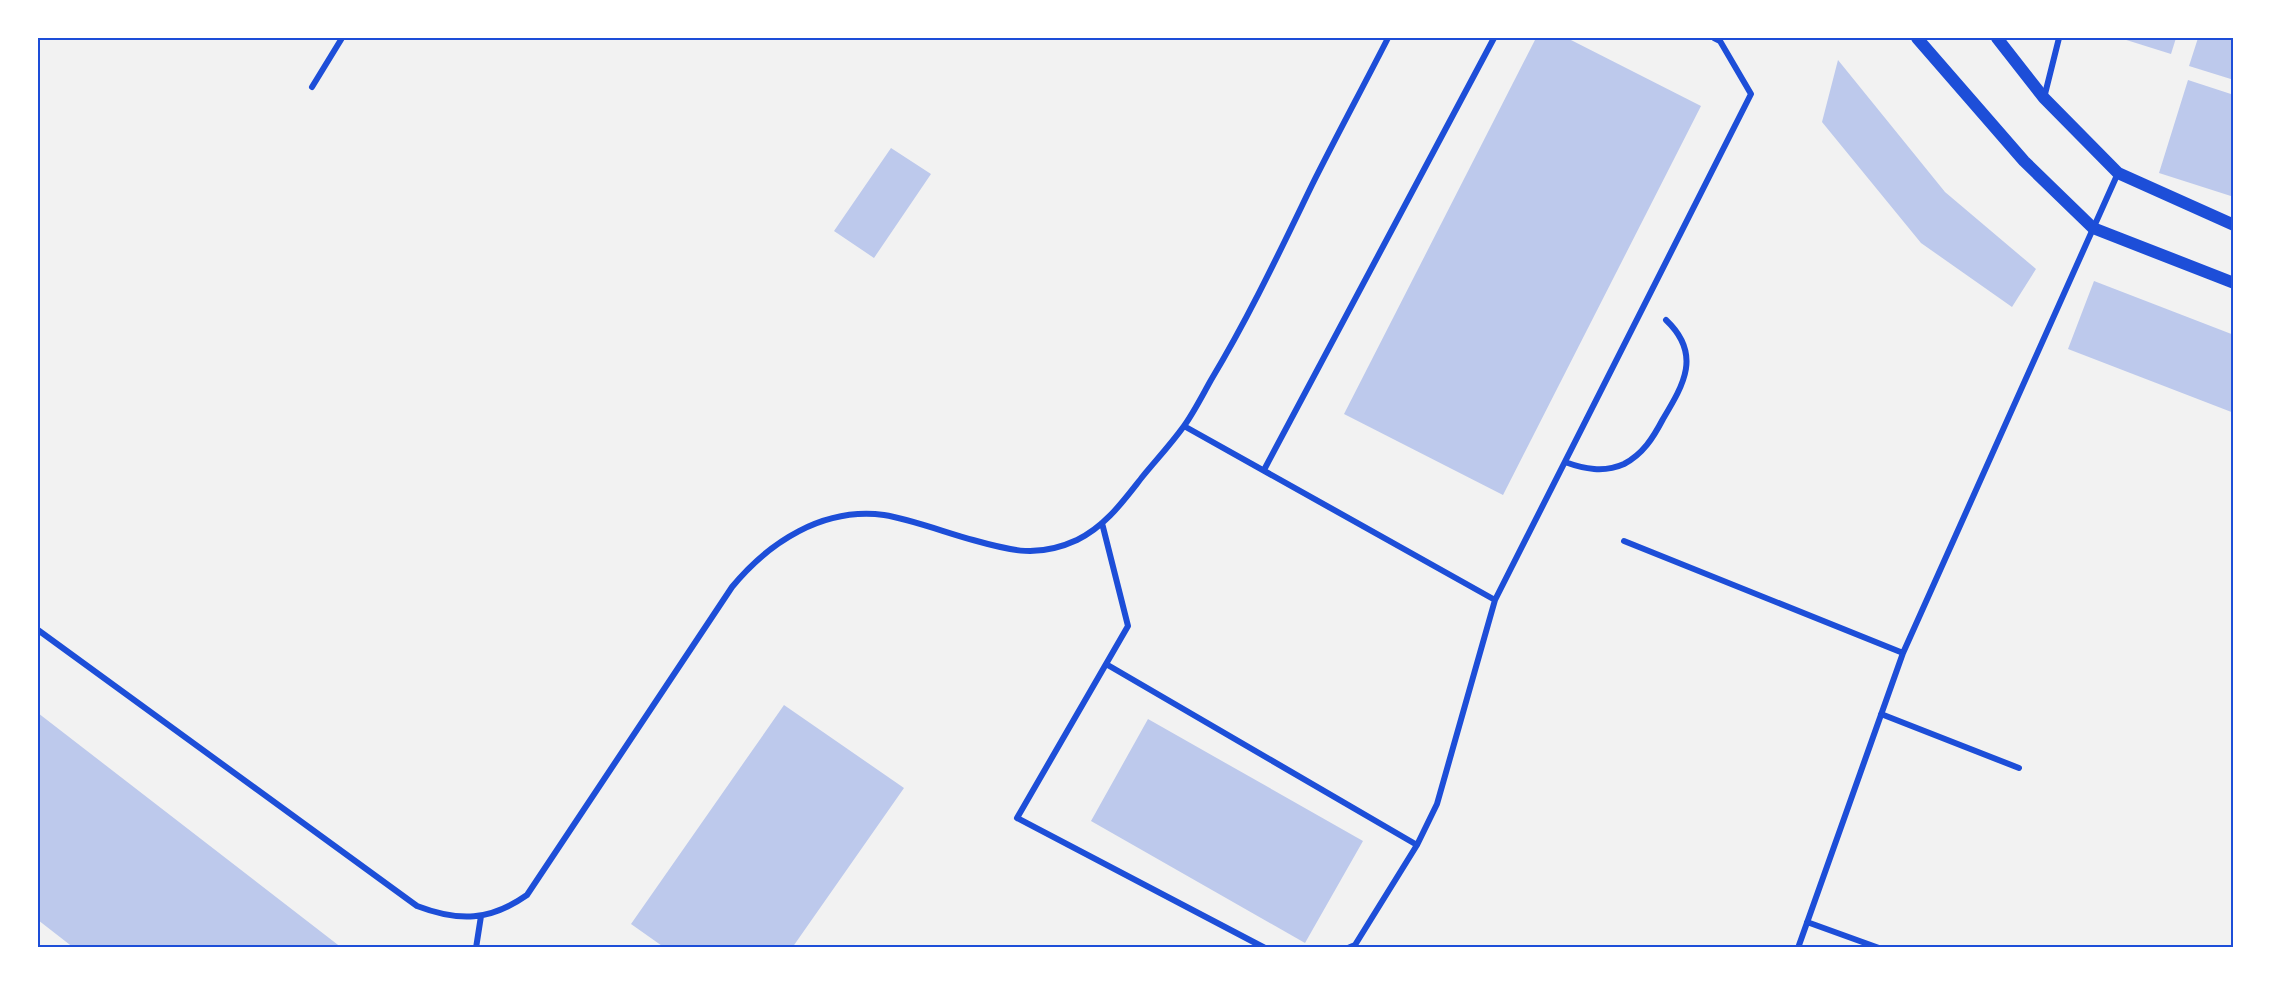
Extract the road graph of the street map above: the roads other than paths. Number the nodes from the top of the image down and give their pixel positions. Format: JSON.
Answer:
{"nodes":[{"id":1,"x":342,"y":38,"type":"edge"},
{"id":2,"x":1388,"y":38,"type":"edge"},
{"id":3,"x":1494,"y":38,"type":"edge"},
{"id":4,"x":1713,"y":38,"type":"edge"},
{"id":5,"x":1917,"y":38,"type":"edge"},
{"id":6,"x":1997,"y":38,"type":"edge"},
{"id":7,"x":2059,"y":38,"type":"edge"},
{"id":8,"x":312,"y":87,"type":"dead end"},
{"id":9,"x":2044,"y":98,"type":"junction"},
{"id":10,"x":2118,"y":173,"type":"junction"},
{"id":11,"x":2234,"y":225,"type":"edge"},
{"id":12,"x":2093,"y":228,"type":"junction"},
{"id":13,"x":2234,"y":284,"type":"edge"},
{"id":14,"x":1666,"y":320,"type":"dead end"},
{"id":15,"x":1184,"y":426,"type":"junction"},
{"id":16,"x":1565,"y":462,"type":"junction"},
{"id":17,"x":1264,"y":470,"type":"junction"},
{"id":18,"x":1102,"y":523,"type":"junction"},
{"id":19,"x":1624,"y":541,"type":"dead end"},
{"id":20,"x":1495,"y":600,"type":"junction"},
{"id":21,"x":38,"y":630,"type":"edge"},
{"id":22,"x":1903,"y":652,"type":"junction"},
{"id":23,"x":1106,"y":664,"type":"junction"},
{"id":24,"x":1881,"y":714,"type":"junction"},
{"id":25,"x":2019,"y":768,"type":"dead end"},
{"id":26,"x":1417,"y":845,"type":"junction"},
{"id":27,"x":481,"y":916,"type":"junction"},
{"id":28,"x":1807,"y":922,"type":"junction"},
{"id":29,"x":476,"y":948,"type":"edge"},
{"id":30,"x":1265,"y":948,"type":"edge"},
{"id":31,"x":1348,"y":948,"type":"edge"},
{"id":32,"x":1798,"y":948,"type":"edge"},
{"id":33,"x":1879,"y":948,"type":"edge"}],
"edges":[{"from":1,"to":8,"type":"street"},
{"from":2,"to":15,"type":"street"},
{"from":3,"to":17,"type":"street"},
{"from":4,"to":16,"type":"street"},
{"from":5,"to":12,"type":"main road"},
{"from":6,"to":9,"type":"main road"},
{"from":7,"to":9,"type":"street"},
{"from":9,"to":10,"type":"main road"},
{"from":10,"to":11,"type":"main road"},
{"from":10,"to":12,"type":"street"},
{"from":12,"to":13,"type":"main road"},
{"from":12,"to":22,"type":"street"},
{"from":14,"to":16,"type":"street"},
{"from":15,"to":17,"type":"street"},
{"from":15,"to":18,"type":"street"},
{"from":16,"to":20,"type":"street"},
{"from":17,"to":20,"type":"street"},
{"from":18,"to":23,"type":"street"},
{"from":18,"to":27,"type":"street"},
{"from":19,"to":22,"type":"street"},
{"from":20,"to":26,"type":"street"},
{"from":21,"to":27,"type":"street"},
{"from":22,"to":24,"type":"street"},
{"from":23,"to":26,"type":"street"},
{"from":23,"to":30,"type":"street"},
{"from":24,"to":25,"type":"street"},
{"from":24,"to":28,"type":"street"},
{"from":26,"to":31,"type":"street"},
{"from":27,"to":29,"type":"street"},
{"from":28,"to":32,"type":"street"},
{"from":28,"to":33,"type":"street"}]}
